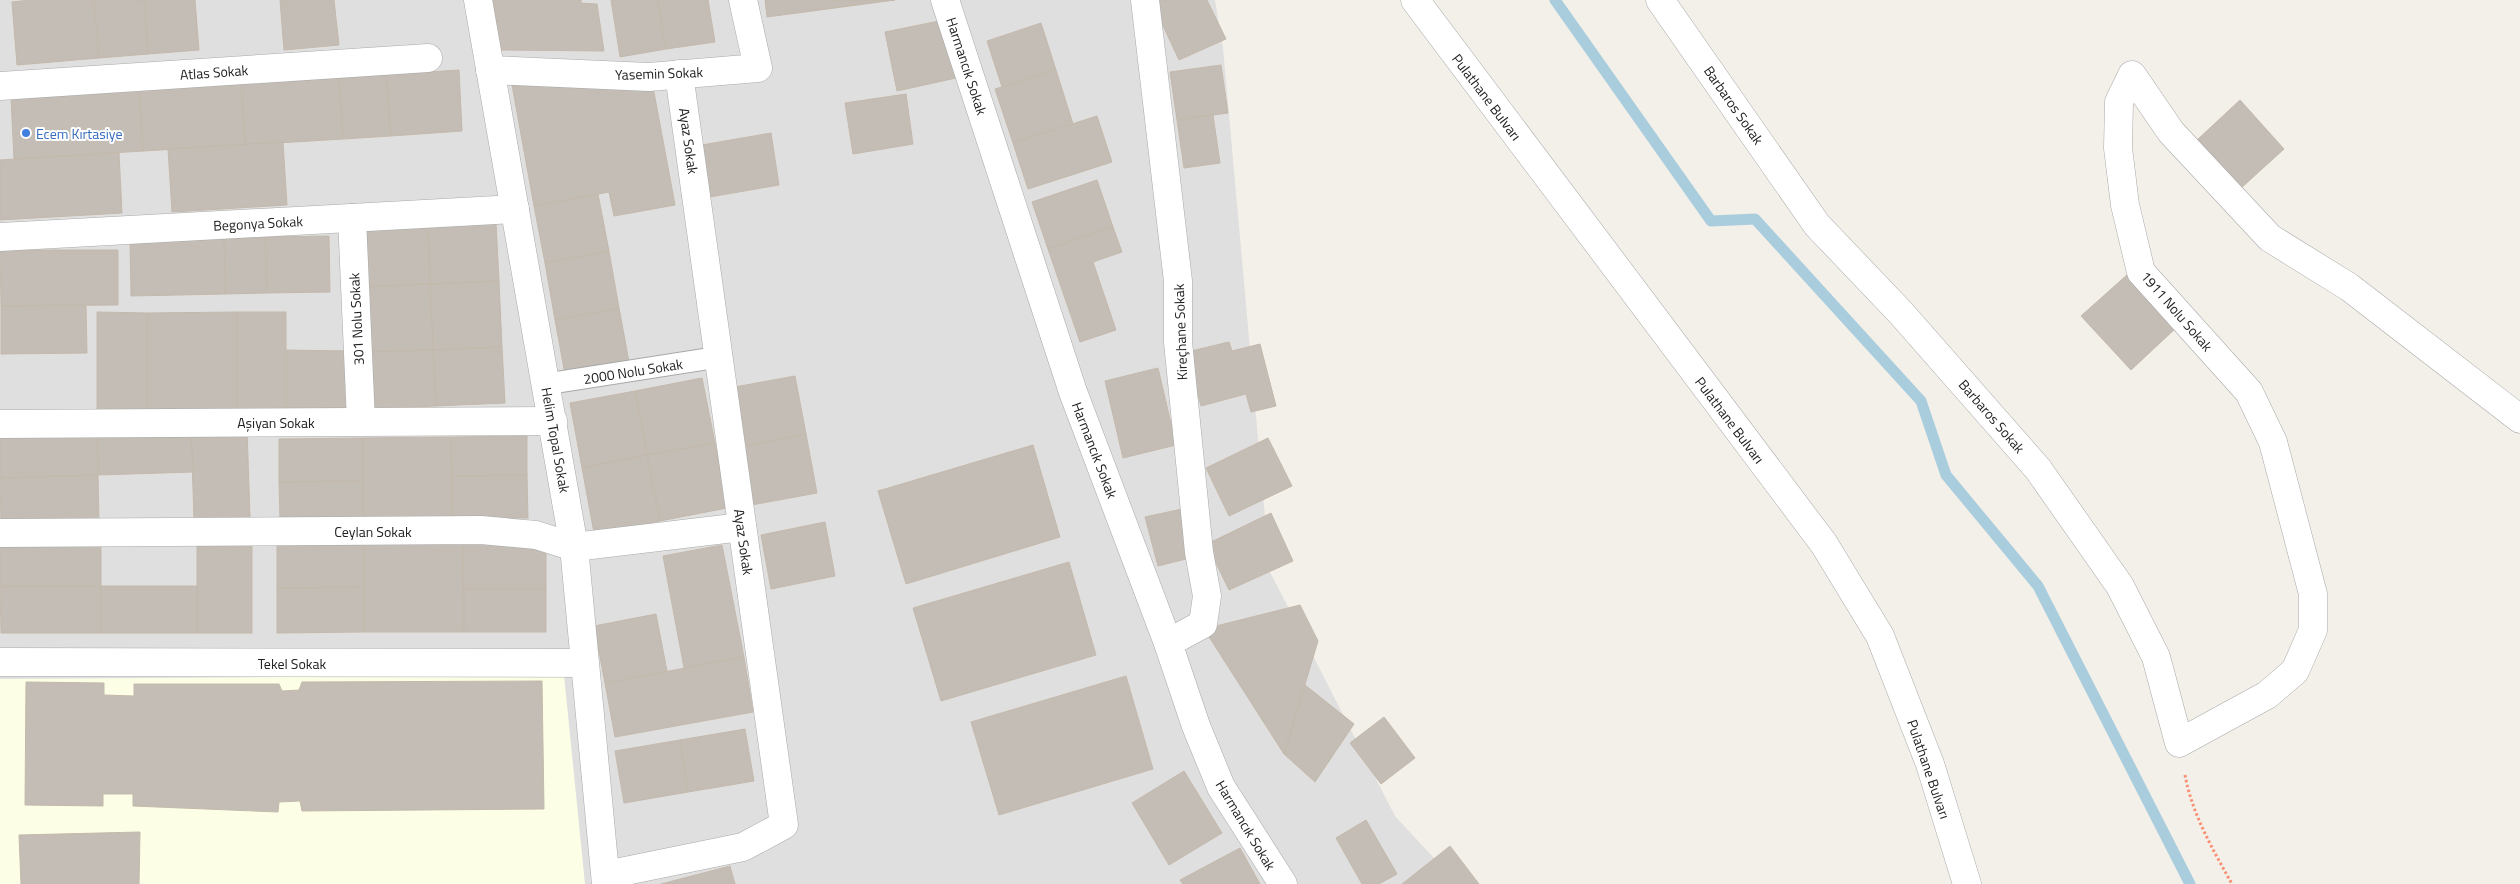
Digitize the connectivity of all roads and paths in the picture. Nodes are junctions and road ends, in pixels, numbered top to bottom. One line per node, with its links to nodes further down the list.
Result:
1 (478, 0): 8 (street, Helim Topal Sokak)
2 (743, 0): 9 (street, Yasemin Sokak)
3 (945, 0): 23 (street, Harmancık Sokak)
4 (1145, 0): 23 (street, Kireçhane Sokak)
5 (1414, 0): 29 (street, Pulathane Bulvarı)
6 (1660, 0): 26 (street, Barbaros Sokak)
7 (428, 58): 10 (street, Atlas Sokak)
8 (490, 70): 9 (street, Yasemin Sokak); 11 (street, Helim Topal Sokak)
9 (679, 74): 14 (street, Ayaz Sokak)
10 (0, 86)
11 (515, 209): 12 (street, Begonya Sokak); 15 (street, Helim Topal Sokak)
12 (352, 218): 13 (street, Begonya Sokak); 17 (street, 301 Nolu Sokak)
13 (0, 237)
14 (719, 357): 15 (lane, 2000 Nolu Sokak); 20 (street, Ayaz Sokak)
15 (546, 384): 18 (street, Helim Topal Sokak)
16 (2520, 419): 26 (street, 1911 Nolu Sokak)
17 (361, 421): 18 (street, Aşiyan Sokak); 19 (street, Aşiyan Sokak)
18 (553, 421): 22 (street, Helim Topal Sokak)
19 (0, 424)
20 (742, 527): 22 (street, Ceylan Sokak); 27 (street, Ayaz Sokak)
21 (0, 533): 22 (street, Ceylan Sokak)
22 (574, 547): 25 (street, Helim Topal Sokak)
23 (1168, 643): 28 (street, Harmancık Sokak)
24 (0, 662): 25 (street, Tekel Sokak)
25 (584, 663): 27 (street, Helim Topal Sokak)
26 (2179, 742): 30 (path)
27 (606, 879)
28 (1283, 884)
29 (1967, 884)
30 (2232, 884)

